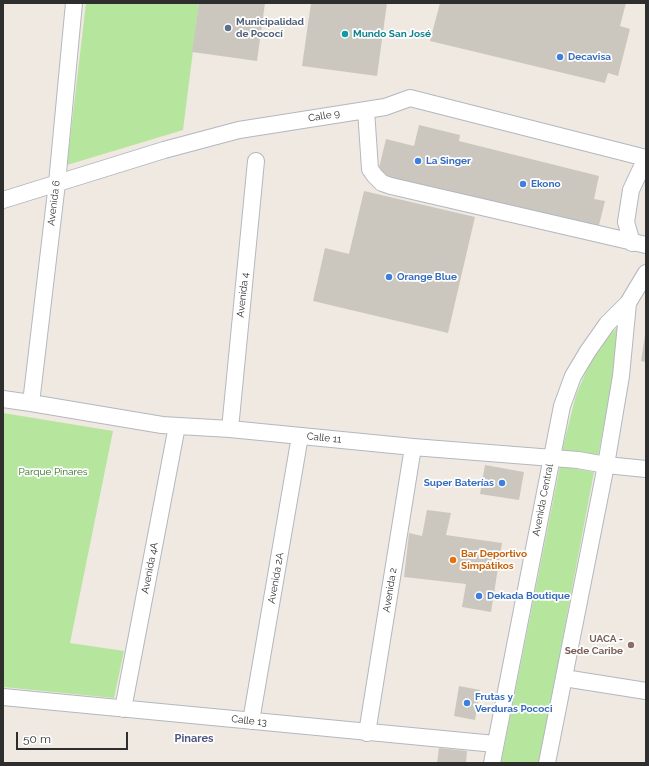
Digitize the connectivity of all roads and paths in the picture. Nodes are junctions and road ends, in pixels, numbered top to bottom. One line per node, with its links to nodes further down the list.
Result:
1 (74, 3): 5 (street, Avenida 6)
2 (366, 110): 3 (street, Calle 9); 5 (street, Calle 9); 7 (street)
3 (646, 158): 7 (street)
4 (256, 161): 13 (street, Avenida 4)
5 (57, 183): 6 (street, Calle 9); 11 (street, Avenida 6)
6 (3, 200)
7 (639, 244)
8 (646, 273): 9 (street, Avenida Central)
9 (628, 302): 16 (street, Avenida Central); 17 (street, Avenida Central)
10 (3, 399): 11 (street, Calle 11)
11 (31, 403): 12 (street, Calle 11)
12 (177, 426): 13 (street, Calle 11); 22 (street, Avenida 4A)
13 (230, 429): 14 (street, Calle 11)
14 (300, 436): 15 (street, Calle 11); 23 (street, Avenida 2A)
15 (413, 447): 16 (street, Calle 11); 24 (street, Avenida 2)
16 (551, 458): 17 (street, Calle 11); 25 (street, Avenida Central)
17 (606, 465): 18 (street, Calle 11); 19 (street, Avenida Central)
18 (646, 469)
19 (564, 678): 20 (street); 27 (street, Avenida Central)
20 (646, 691)
21 (3, 698): 22 (street, Calle 13)
22 (123, 709): 23 (street, Calle 13)
23 (251, 721): 24 (street, Calle 13)
24 (367, 732): 25 (street, Calle 13)
25 (496, 744): 26 (street, Avenida Central)
26 (492, 763)
27 (547, 763)

